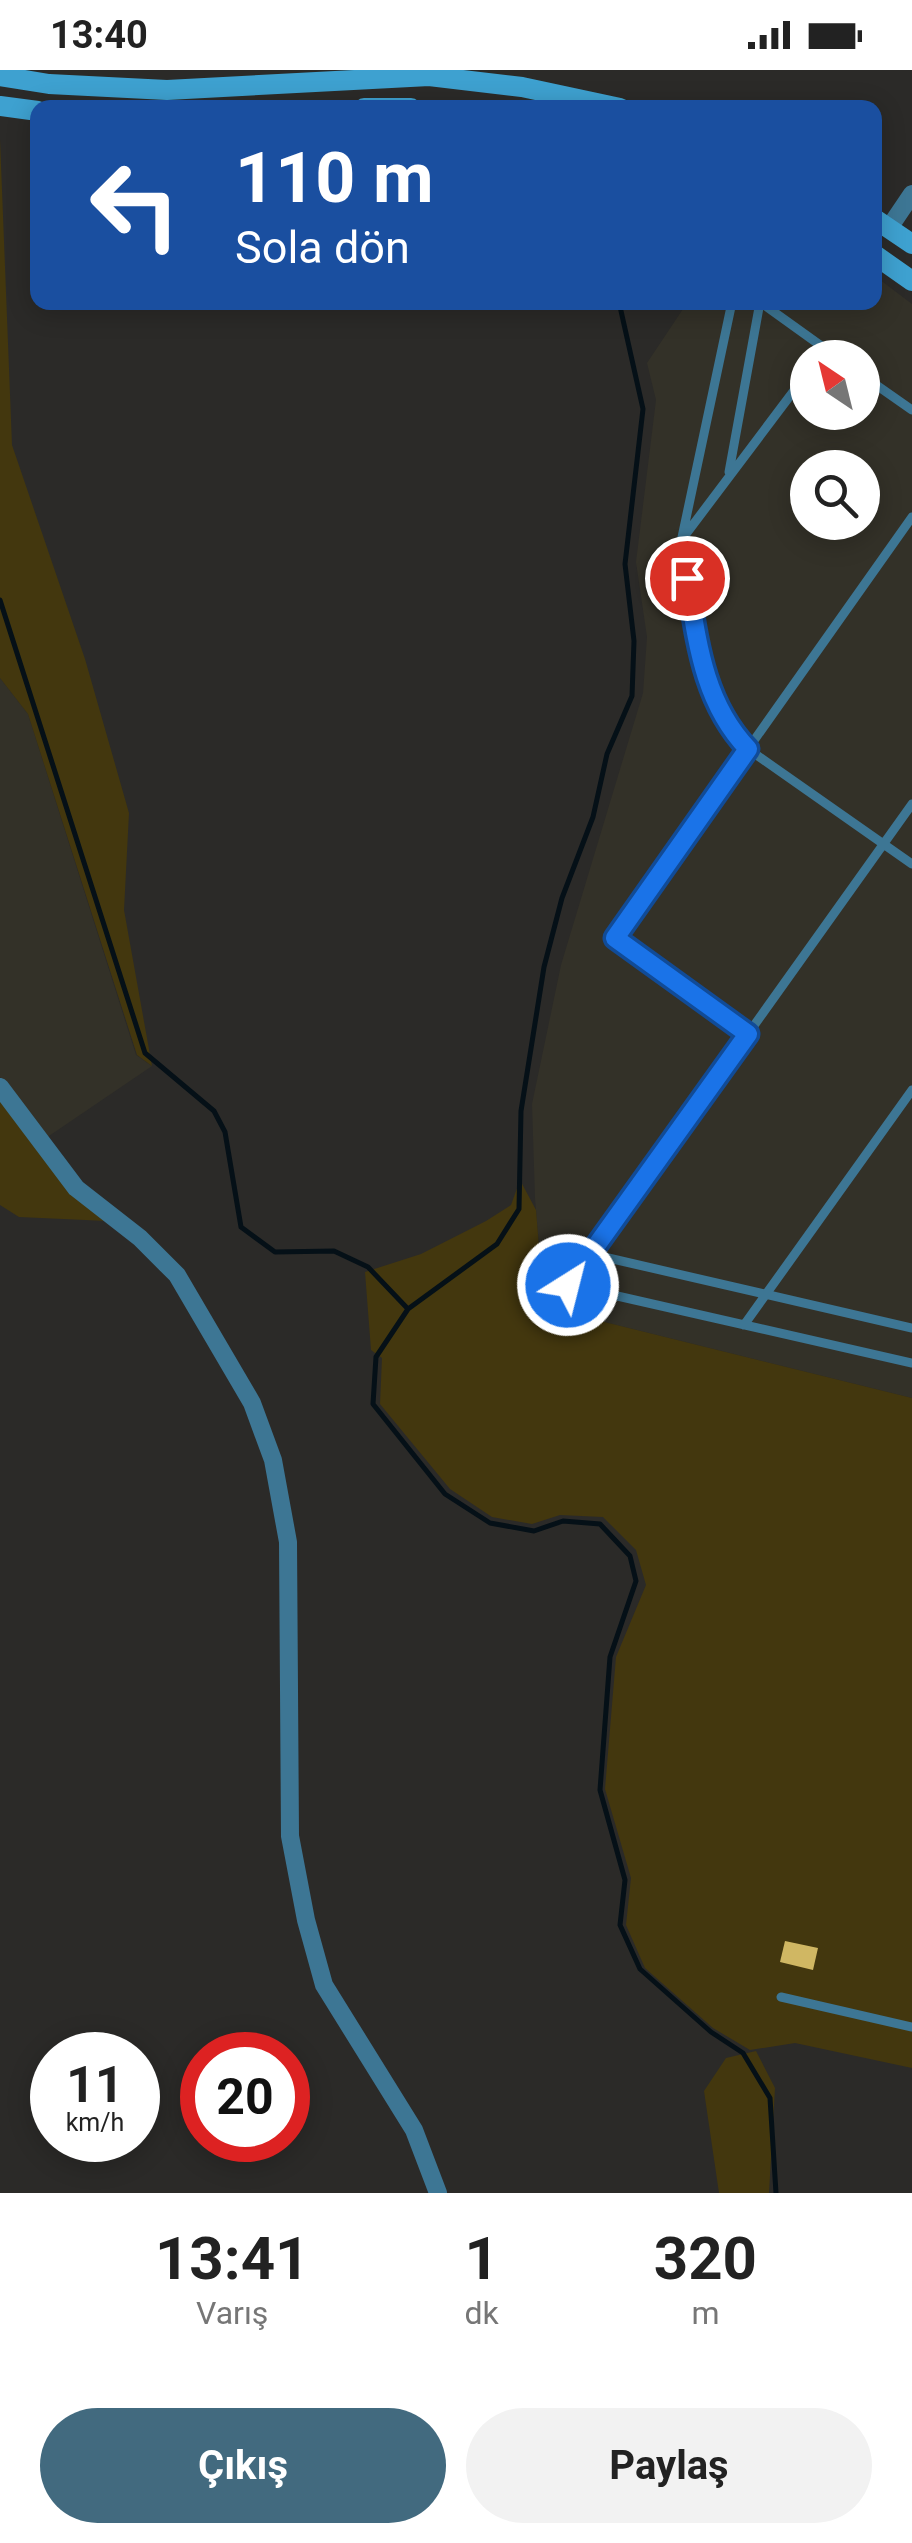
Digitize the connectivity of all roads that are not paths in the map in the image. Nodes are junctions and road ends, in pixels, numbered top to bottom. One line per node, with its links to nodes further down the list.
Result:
1 (428, 73): 2 (main road); 3 (main road)
2 (0, 76)
3 (584, 100)
4 (0, 106): 5 (main road)
5 (30, 110)
6 (912, 194): 7 (street)
7 (882, 223): 8 (main road)
8 (912, 244)
9 (882, 260): 10 (main road)
10 (912, 282)
11 (730, 310): 20 (lane)
12 (759, 310): 18 (lane)
13 (770, 310): 14 (lane)
14 (806, 340)
15 (880, 387): 17 (lane)
16 (790, 396): 18 (lane)
17 (912, 410)
18 (728, 478): 20 (lane)
19 (912, 517): 21 (lane)
20 (681, 542): 21 (lane)
21 (748, 749): 23 (lane); 25 (lane)
22 (912, 804): 23 (lane)
23 (884, 844): 24 (lane); 25 (lane)
24 (912, 864)
25 (748, 1034): 28 (lane)
26 (0, 1087): 35 (street)
27 (912, 1090): 29 (lane)
28 (591, 1254): 29 (lane); 30 (lane)
29 (766, 1294): 30 (lane); 31 (lane)
30 (744, 1325): 32 (lane)
31 (912, 1328)
32 (912, 1363)
33 (782, 1998): 34 (lane)
34 (912, 2027)
35 (438, 2193)

